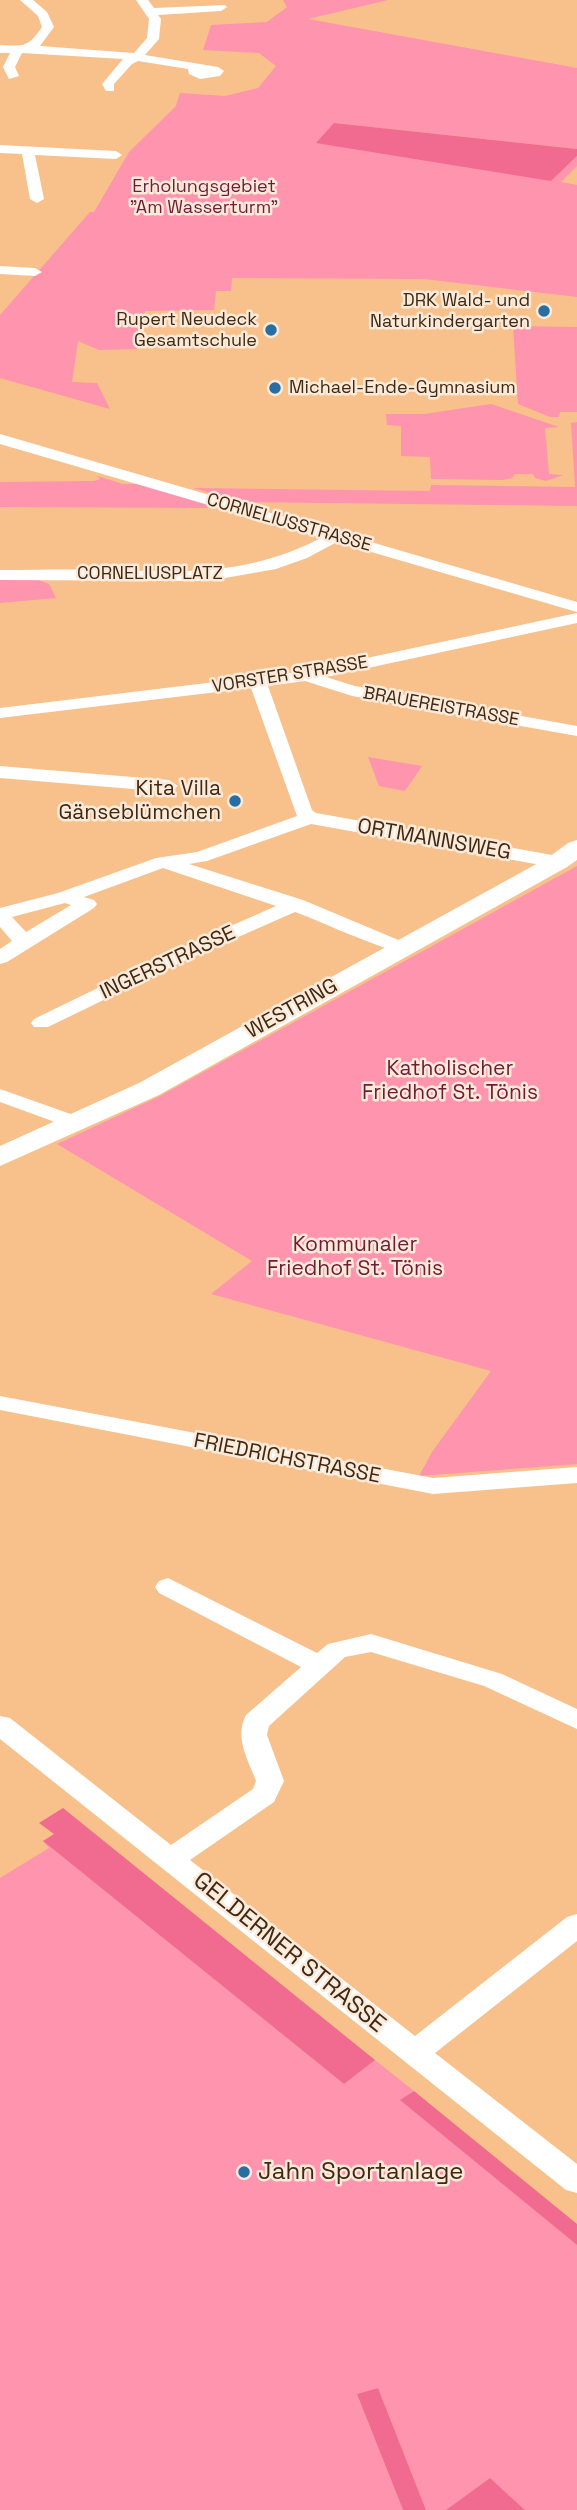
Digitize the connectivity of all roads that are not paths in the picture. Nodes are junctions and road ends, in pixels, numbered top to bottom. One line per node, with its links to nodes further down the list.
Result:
1 (26, 0): 6 (street)
2 (142, 0): 4 (street)
3 (221, 7): 4 (street)
4 (151, 12): 7 (street)
5 (0, 49): 6 (street)
6 (23, 49): 7 (street); 9 (street)
7 (137, 57): 8 (street); 10 (street)
8 (197, 69)
9 (13, 76)
10 (110, 88)
11 (0, 149): 12 (street)
12 (28, 150): 13 (street); 14 (street)
13 (116, 155)
14 (37, 199)
15 (0, 270): 16 (street)
16 (35, 272)
17 (0, 439): 18 (street, CORNELIUSSTRASSE)
18 (335, 537): 19 (street, CORNELIUSPLATZ); 20 (street, CORNELIUSSTRASSE)
19 (0, 575)
20 (577, 607)
21 (577, 618): 22 (street, VORSTER STRASSE)
22 (306, 676): 23 (street, VORSTER STRASSE); 25 (street, BRAUEREISTRASSE)
23 (258, 682): 24 (street, VORSTER STRASSE); 28 (street)
24 (0, 713)
25 (577, 731)
26 (0, 772): 27 (street)
27 (169, 786)
28 (310, 818): 29 (street, ORTMANNSWEG); 30 (street, ORTMANNSWEG)
29 (568, 855): 35 (street, WESTRING)
30 (163, 862): 31 (street); 32 (street)
31 (65, 897): 33 (street); 34 (street)
32 (296, 904): 35 (street); 37 (street, INGERSTRASSE)
33 (0, 915): 34 (street)
34 (24, 942): 36 (street)
35 (401, 948): 39 (street, WESTRING)
36 (0, 958)
37 (41, 1023)
38 (0, 1095): 39 (street)
39 (74, 1123): 40 (street, WESTRING)
40 (0, 1157)
41 (0, 1403): 42 (street, FRIEDRICHSTRASSE)
42 (577, 1475)
43 (168, 1587): 44 (street)
44 (319, 1665): 45 (street); 47 (street)
45 (577, 1720)
46 (0, 1725): 47 (street, GELDERNER STRASSE)
47 (172, 1859): 49 (street, GELDERNER STRASSE)
48 (577, 1925): 49 (street)
49 (414, 2053): 50 (street, GELDERNER STRASSE)
50 (577, 2181)

